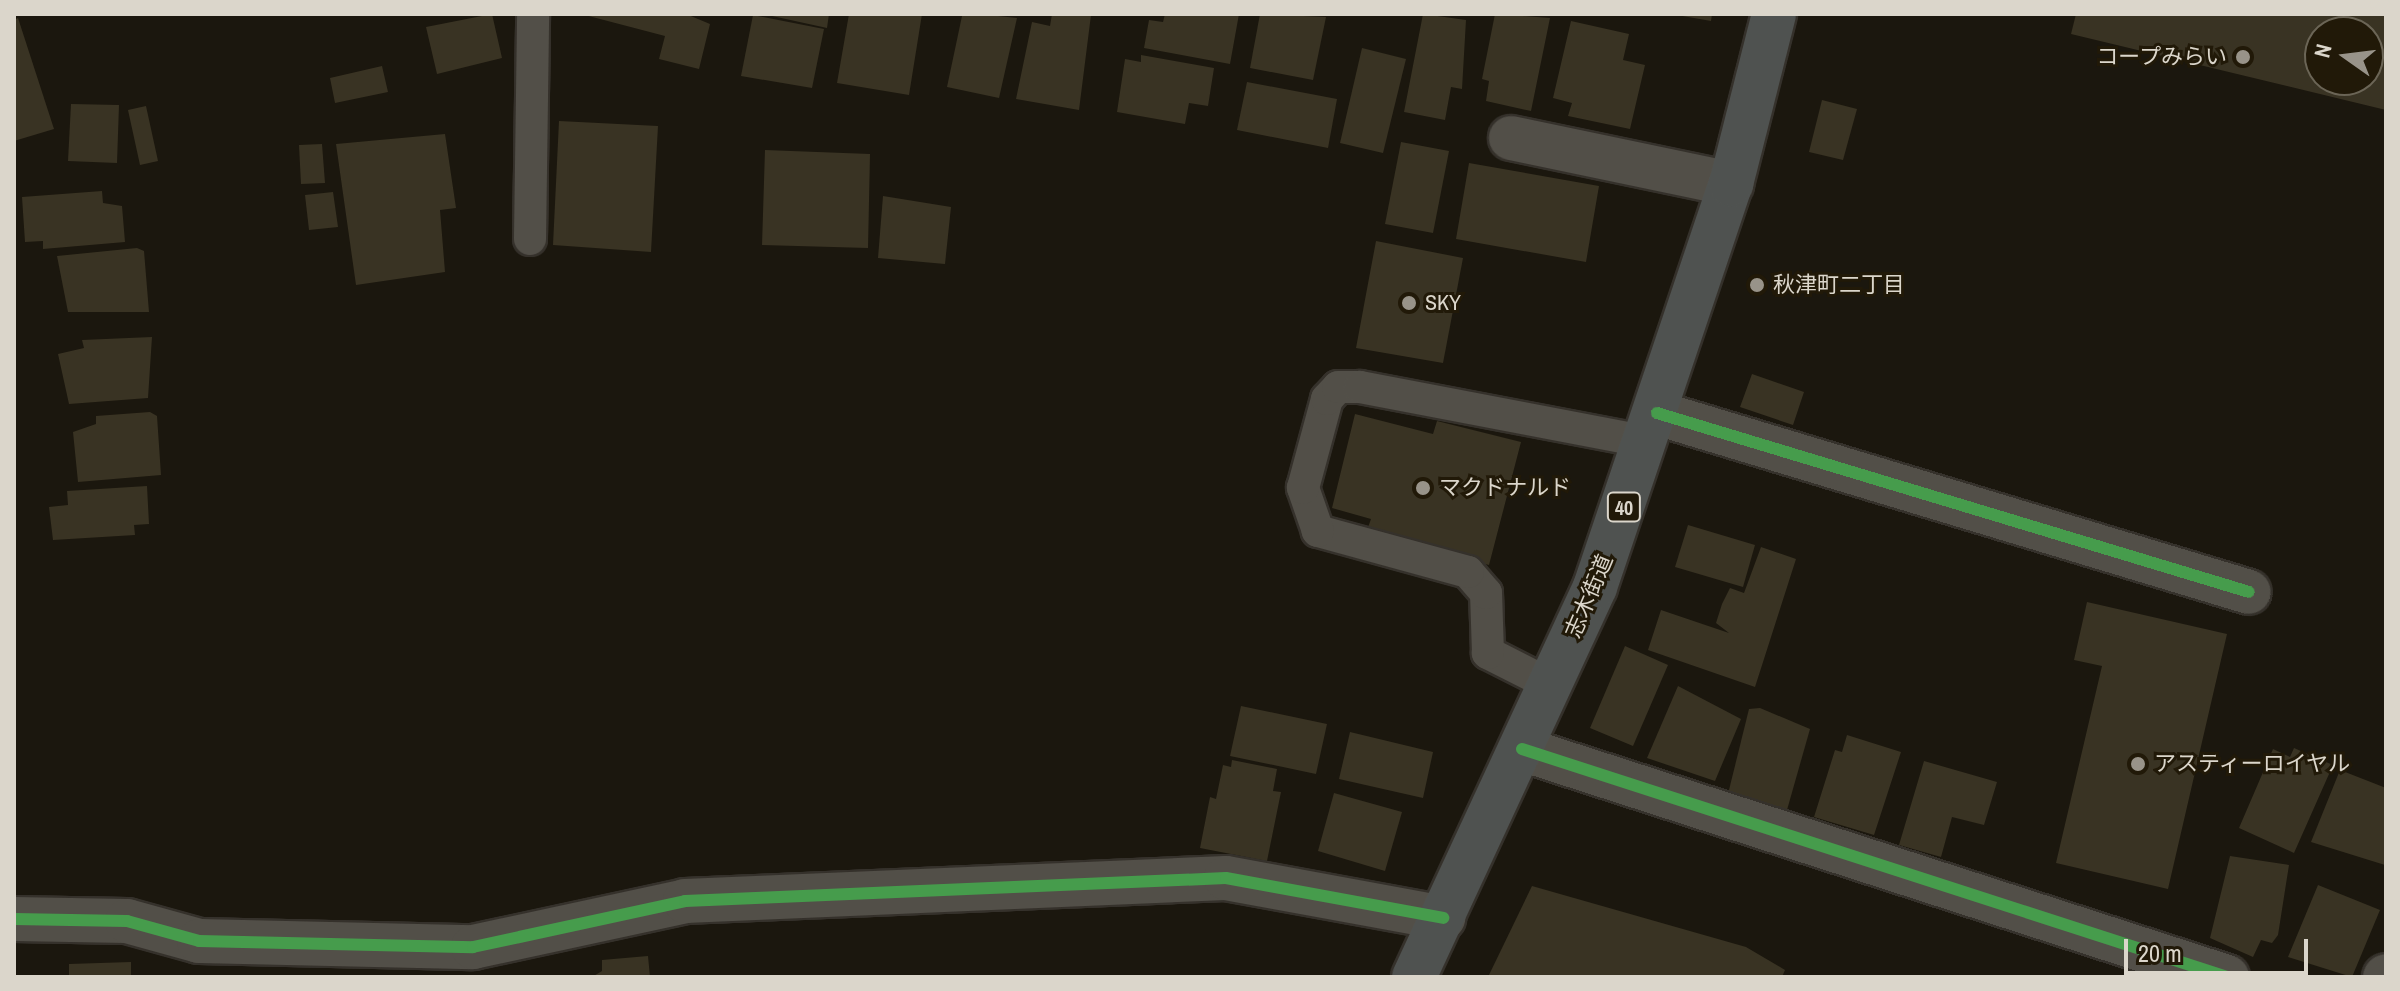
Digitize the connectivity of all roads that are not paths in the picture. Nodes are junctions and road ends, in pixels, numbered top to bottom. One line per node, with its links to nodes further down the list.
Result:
1 (533, 14): 5 (lane)
2 (1774, 14): 4 (main road, 志木街道 / 40)
3 (1511, 138): 4 (street)
4 (1731, 184): 6 (main road, 志木街道 / 40)
5 (530, 239)
6 (1652, 428): 7 (street); 8 (main road, 志木街道 / 40); 8 (lane)
7 (2249, 592)
8 (1551, 685): 9 (main road, 志木街道 / 40)
9 (1522, 749): 10 (main road, 志木街道 / 40); 14 (street)
10 (1443, 918): 12 (street); 13 (main road, 志木街道 / 40)
11 (14, 919): 12 (street)
12 (200, 959)
13 (1414, 977)
14 (2227, 977)

